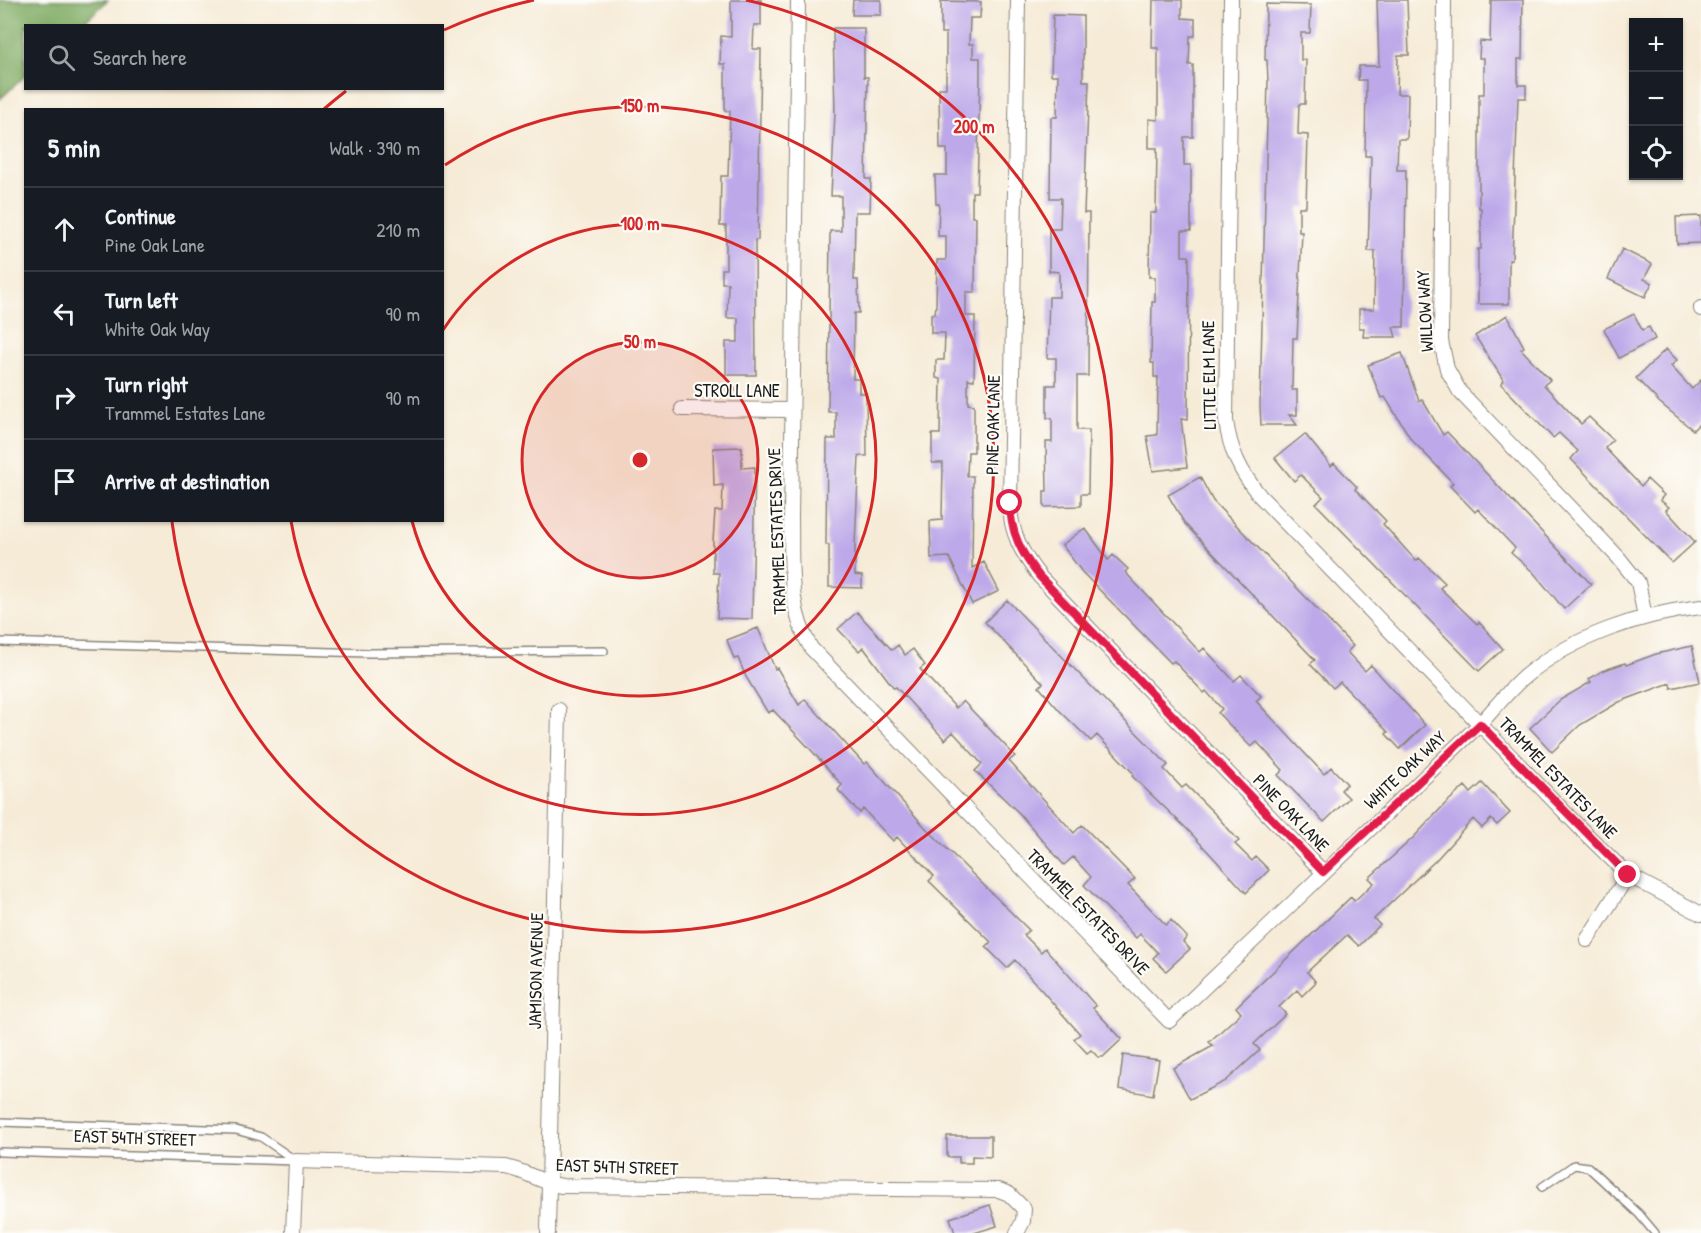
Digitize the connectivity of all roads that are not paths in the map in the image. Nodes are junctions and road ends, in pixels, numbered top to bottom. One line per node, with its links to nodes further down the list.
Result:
1 (798, 0): 6 (street, TRAMMEL ESTATES DRIVE)
2 (1018, 0): 13 (street, PINE OAK LANE)
3 (1231, 0): 12 (street, LITTLE ELM LANE)
4 (1444, 0): 8 (street, WILLOW WAY)
5 (682, 409): 6 (street, STROLL LANE)
6 (792, 410): 17 (street, TRAMMEL ESTATES DRIVE)
7 (1701, 607): 8 (street, WHITE OAK WAY)
8 (1645, 617): 12 (street, WHITE OAK WAY)
9 (0, 642): 10 (lane)
10 (604, 651)
11 (560, 710): 21 (street, JAMISON AVENUE)
12 (1480, 724): 13 (street, WHITE OAK WAY); 14 (street, TRAMMEL ESTATES LANE)
13 (1323, 872): 17 (street, WHITE OAK WAY)
14 (1628, 875): 15 (street, TRAMMEL ESTATES LANE); 16 (street)
15 (1701, 914)
16 (1587, 940)
17 (1169, 1021)
18 (0, 1122): 20 (lane)
19 (0, 1152): 20 (lane, EAST 54TH STREET)
20 (296, 1161): 21 (street, EAST 54TH STREET); 23 (street)
21 (549, 1184): 24 (street, JAMISON AVENUE); 25 (street, EAST 54TH STREET)
22 (1542, 1187): 26 (lane)
23 (293, 1233)
24 (548, 1233)
25 (1017, 1233)
26 (1654, 1233)

